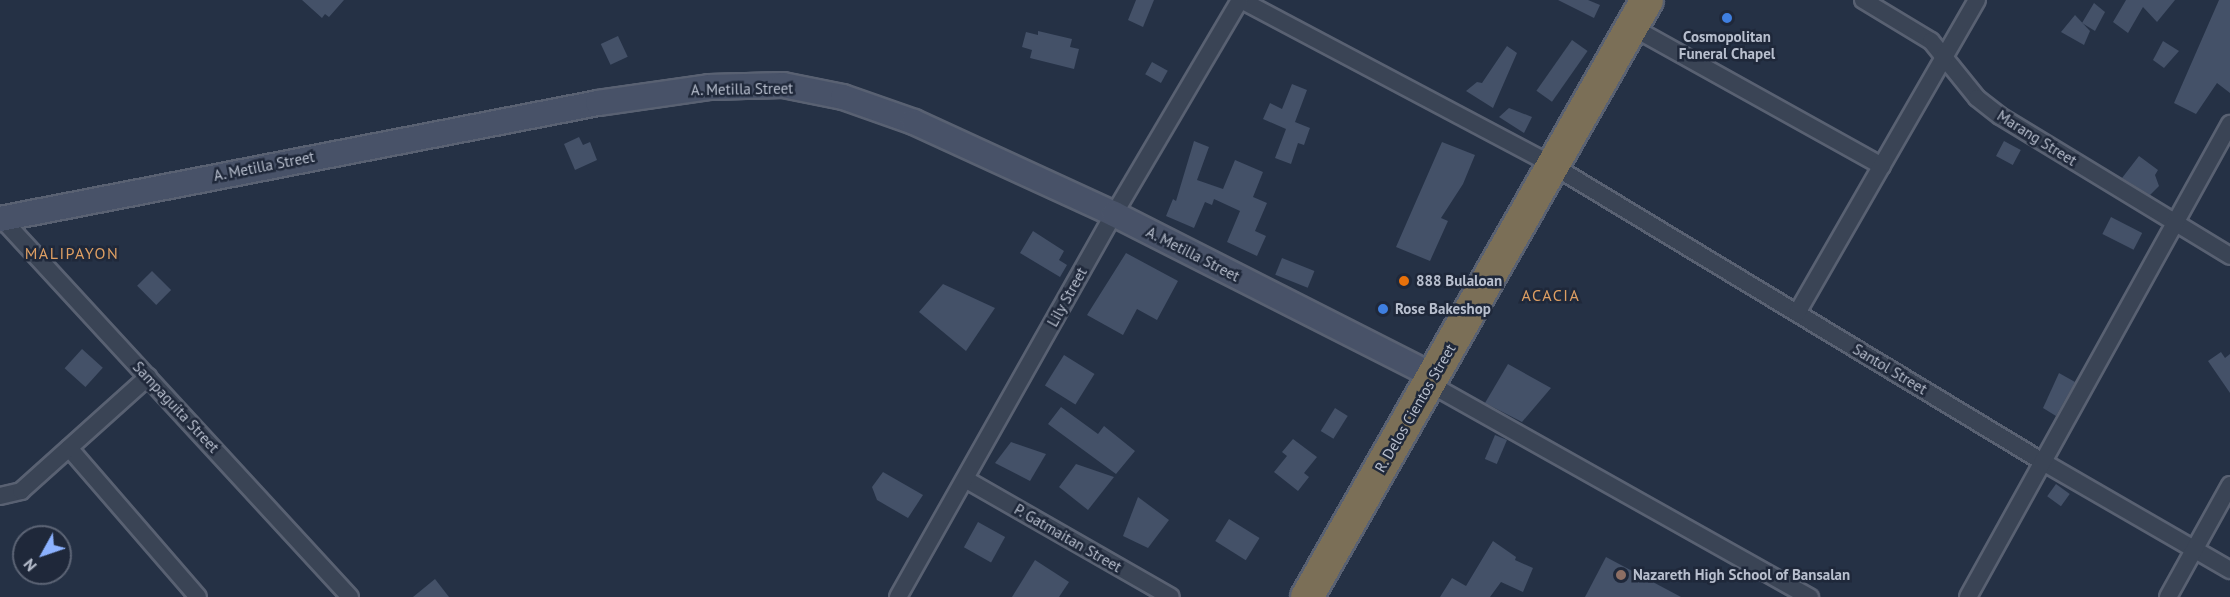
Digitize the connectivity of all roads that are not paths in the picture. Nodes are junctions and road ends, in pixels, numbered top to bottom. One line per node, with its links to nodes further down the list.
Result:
1 (1240, 0): 8 (street, Santol Street); 10 (street, Lily Street)
2 (1647, 0): 5 (highway, R. Delos Cientos Street)
3 (1863, 0): 6 (street, Marang Street)
4 (1977, 0): 6 (street)
5 (1632, 27): 8 (highway, R. Delos Cientos Street); 9 (street)
6 (1946, 55): 9 (street); 12 (street, Marang Street)
7 (2230, 124): 12 (street)
8 (1552, 165): 14 (street, Santol Street); 16 (highway, R. Delos Cientos Street)
9 (1882, 166): 14 (street)
10 (1114, 214): 11 (main road, A. Metilla Street); 16 (main road, A. Metilla Street); 19 (street, Lily Street)
11 (1, 218): 15 (street, Sampaguita Street)
12 (2174, 222): 13 (street, Marang Street); 18 (street)
13 (2230, 256)
14 (1797, 313): 18 (street, Santol Street)
15 (148, 377): 17 (street); 25 (street, Sampaguita Street)
16 (1430, 380): 28 (highway, R. Delos Cientos Street); 29 (street)
17 (69, 448): 21 (street); 24 (street)
18 (2043, 462): 22 (street, Santol Street); 30 (street)
19 (965, 479): 26 (street, Lily Street); 27 (street, P. Gatmaitan Street)
20 (2230, 485): 22 (street)
21 (0, 496)
22 (2195, 550): 23 (street, Santol Street); 31 (street)
23 (2230, 570)
24 (198, 597)
25 (350, 597)
26 (898, 597)
27 (1171, 597)
28 (1307, 597)
29 (1810, 597)
30 (1968, 597)
31 (2168, 597)

